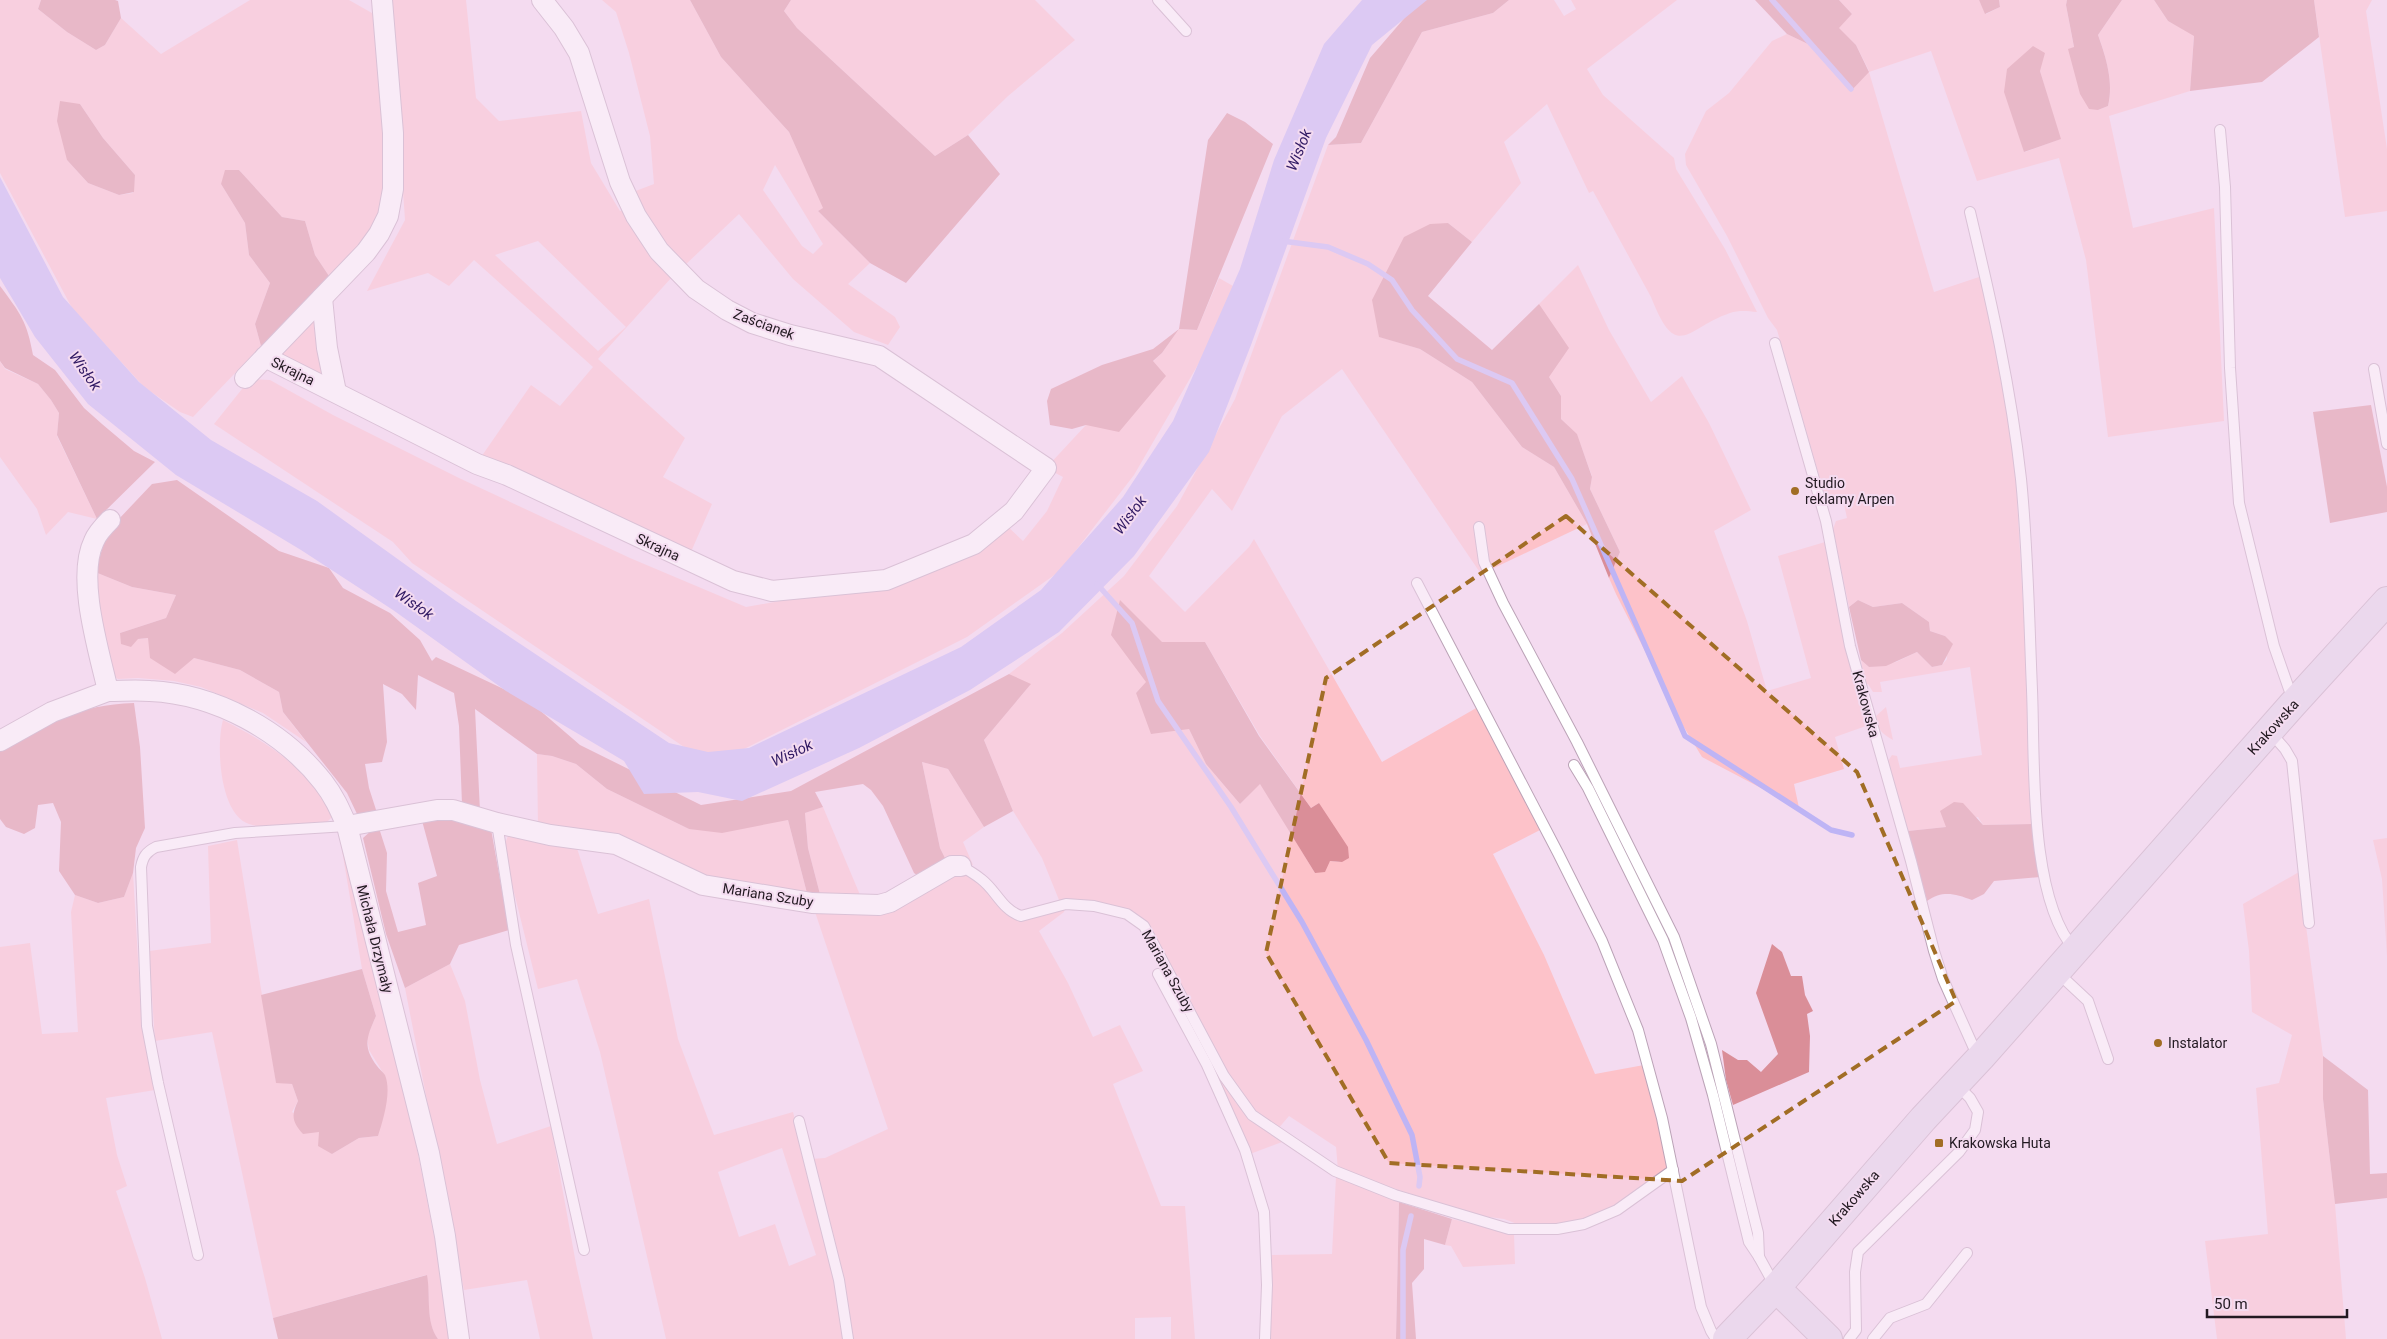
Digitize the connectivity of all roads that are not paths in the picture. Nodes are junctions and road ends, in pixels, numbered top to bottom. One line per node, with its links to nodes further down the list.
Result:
1 (382, 0): 7 (street)
2 (542, 0): 14 (street, Zaścianek)
3 (1158, 0): 4 (lane)
4 (1186, 31)
5 (2220, 130): 20 (lane)
6 (1970, 212): 28 (lane)
7 (322, 298): 9 (street); 12 (street)
8 (1775, 343): 31 (lane, Krakowska)
9 (265, 357): 11 (street); 12 (street, Skrajna)
10 (2374, 369): 13 (lane)
11 (245, 378)
12 (336, 392): 14 (street, Skrajna)
13 (2387, 444)
14 (1046, 468)
15 (110, 520): 19 (street)
16 (1479, 527): 39 (lane)
17 (1417, 583): 35 (lane)
18 (2387, 601): 20 (main road, Krakowska)
19 (108, 691): 22 (street, Michała Drzymały); 25 (street, Michała Drzymały)
20 (2298, 699): 21 (main road, Krakowska)
21 (2270, 731): 27 (lane); 28 (main road, Krakowska)
22 (0, 741)
23 (1574, 765): 39 (lane)
24 (497, 823): 25 (street, Mariana Szuby); 26 (street, Mariana Szuby); 36 (lane)
25 (347, 826): 38 (lane); 41 (street, Michała Drzymały)
26 (961, 866): 35 (lane, Mariana Szuby)
27 (2310, 923)
28 (2076, 950): 29 (main road, Krakowska)
29 (2057, 972): 31 (main road, Krakowska); 32 (lane)
30 (1158, 974): 43 (lane)
31 (1981, 1057): 33 (main road, Krakowska)
32 (2108, 1059)
33 (1956, 1084): 40 (main road, Krakowska); 47 (lane)
34 (799, 1121): 42 (lane)
35 (1673, 1170): 44 (lane)
36 (584, 1250)
37 (1967, 1253): 48 (lane)
38 (198, 1255)
39 (1760, 1257): 40 (lane)
40 (1776, 1288): 45 (main road, Krakowska); 46 (main road)
41 (459, 1339)
42 (848, 1339)
43 (1265, 1339)
44 (1716, 1339)
45 (1727, 1339)
46 (1828, 1339)
47 (1849, 1339)
48 (1872, 1339)

